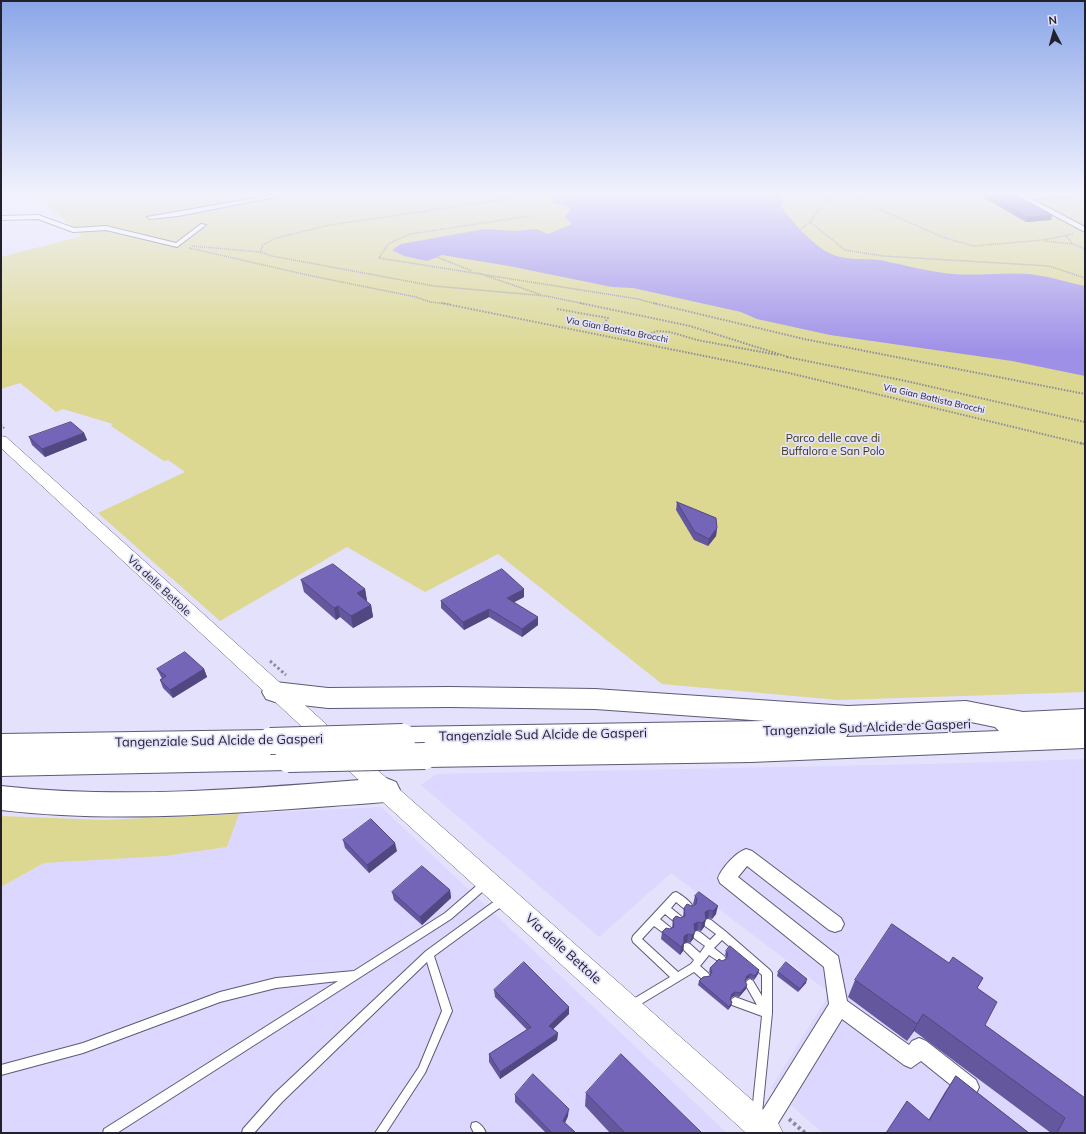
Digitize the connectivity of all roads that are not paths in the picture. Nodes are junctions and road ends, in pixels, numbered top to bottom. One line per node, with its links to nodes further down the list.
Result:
1 (1, 440): 2 (main road, Via delle Bettole)
2 (275, 692): 4 (highway); 5 (main road, Via delle Bettole)
3 (1085, 719): 4 (highway, Tangenziale Sud Alcide de Gasperi)
4 (1022, 722): 8 (highway, Tangenziale Sud Alcide de Gasperi, bridge)
5 (319, 730)
6 (1085, 738): 8 (highway, Tangenziale Sud Alcide de Gasperi, bridge)
7 (1, 745): 8 (highway, Tangenziale Sud Alcide de Gasperi)
8 (279, 750): 9 (highway, Tangenziale Sud Alcide de Gasperi)
9 (1, 765)
10 (358, 766): 11 (main road, Via delle Bettole)
11 (386, 790): 12 (highway); 13 (main road, Via delle Bettole)
12 (1, 798)
13 (488, 882): 14 (main road, Via delle Bettole); 30 (lane)
14 (508, 900): 26 (lane); 36 (main road, Via delle Bettole)
15 (665, 908): 16 (lane); 17 (lane); 18 (lane)
16 (690, 908)
17 (654, 920): 21 (lane); 32 (lane)
18 (679, 920)
19 (708, 922): 22 (lane)
20 (835, 924): 35 (street)
21 (668, 931)
22 (722, 934): 25 (lane); 37 (lane)
23 (697, 935): 25 (lane)
24 (687, 947): 27 (lane)
25 (710, 948): 27 (lane); 28 (lane)
26 (429, 954): 42 (lane); 43 (lane)
27 (700, 959): 29 (lane)
28 (721, 959)
29 (694, 967): 31 (lane); 32 (lane)
30 (356, 975): 38 (lane); 41 (lane)
31 (706, 976)
32 (677, 977): 36 (lane)
33 (750, 984): 37 (lane)
34 (735, 1002): 37 (lane)
35 (839, 1006): 39 (street); 40 (street)
36 (627, 1007): 40 (main road, Via delle Bettole)
37 (767, 1012): 40 (lane)
38 (1, 1070)
39 (980, 1096)
40 (762, 1128)
41 (108, 1133)
42 (247, 1133)
43 (380, 1133)

